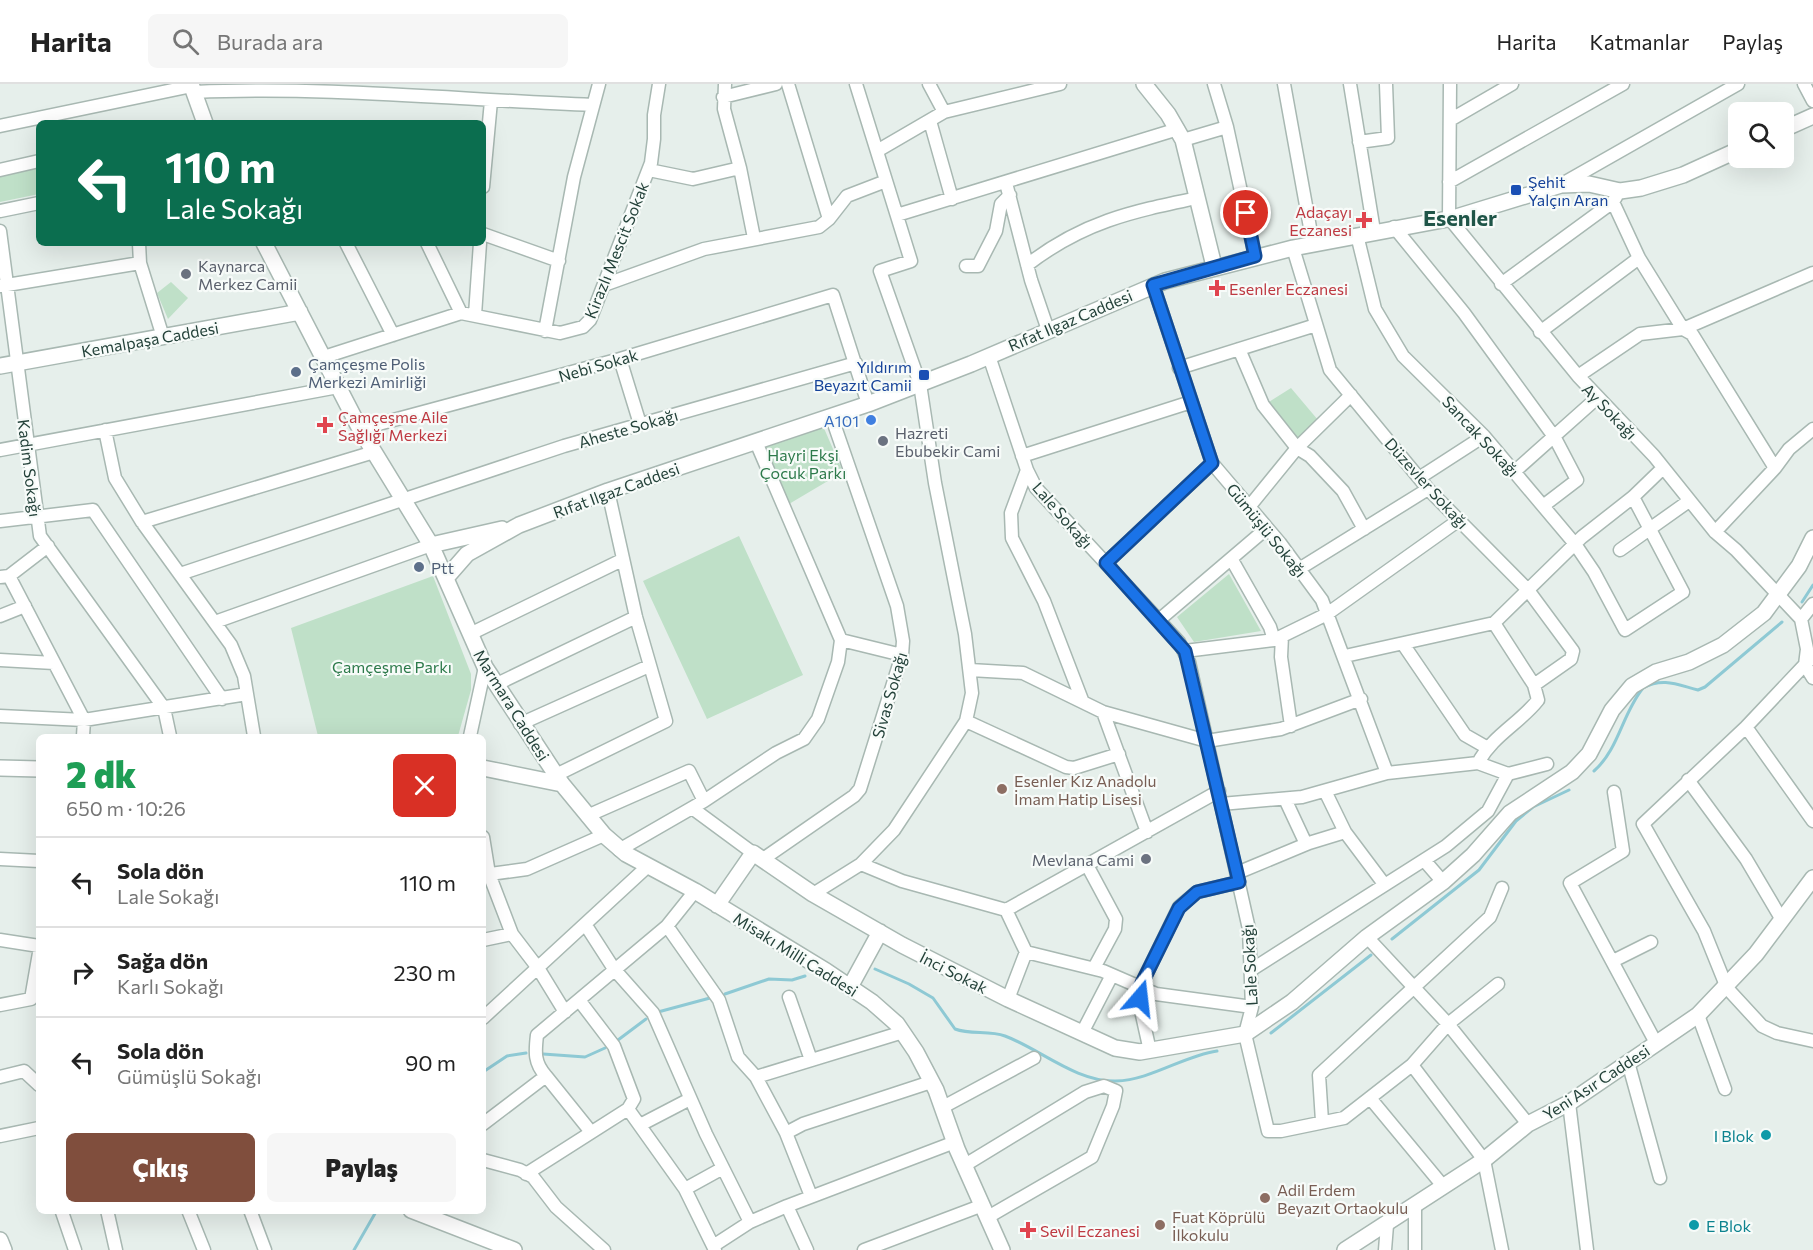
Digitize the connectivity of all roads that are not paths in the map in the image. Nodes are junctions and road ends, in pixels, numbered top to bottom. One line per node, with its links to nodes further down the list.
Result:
1 (600, 84): 25 (street)
2 (659, 84): 42 (street, Kirazlı Mescit Sokak)
3 (725, 84): 22 (street)
4 (776, 84): 22 (street)
5 (788, 84): 55 (street)
6 (856, 84): 37 (street)
7 (928, 84): 26 (street)
8 (1060, 84): 21 (street)
9 (1144, 84): 34 (street)
10 (1214, 84): 33 (street)
11 (1284, 84): 62 (street)
12 (1350, 84): 35 (street)
13 (1386, 84): 35 (street)
14 (1450, 84): 29 (street)
15 (1512, 84): 29 (street)
16 (1623, 84): 44 (street)
17 (1738, 84): 46 (street)
18 (1804, 84): 24 (street)
19 (193, 87): 20 (street); 28 (street); 32 (street)
20 (326, 88): 23 (street)
21 (1020, 88): 26 (street)
22 (723, 98): 40 (street)
23 (491, 101): 25 (street); 36 (street)
24 (1813, 101)
25 (592, 105): 71 (street)
26 (944, 112): 30 (street)
27 (1813, 116): 31 (street)
28 (201, 120)
29 (1450, 120): 44 (street)
30 (930, 121): 37 (street); 50 (street)
31 (1794, 125)
32 (0, 126)
33 (1227, 127): 34 (street); 69 (street)
34 (1180, 134): 45 (street); 49 (street)
35 (1359, 142): 58 (street)
36 (486, 146)
37 (877, 151): 43 (street)
38 (1728, 154): 48 (street, Rıfat Ilgaz Caddesi)
39 (36, 162): 41 (street)
40 (740, 168): 42 (street); 61 (street)
41 (0, 170)
42 (648, 170): 78 (street, Kirazlı Mescit Sokak)
43 (886, 181): 53 (street); 55 (street)
44 (1449, 182): 54 (street)
45 (1006, 183): 47 (street); 50 (street)
46 (1561, 185): 48 (street, Rıfat Ilgaz Caddesi); 54 (street, Rıfat Ilgaz Caddesi)
47 (1010, 195): 73 (street); 74 (street)
48 (1617, 197): 70 (street); 77 (street)
49 (1197, 198): 73 (street); 75 (street)
50 (952, 199): 53 (street)
51 (36, 204): 52 (street)
52 (0, 211)
53 (897, 215): 100 (street)
54 (1449, 218): 56 (street, Rıfat Ilgaz Caddesi); 77 (street, Ay Sokağı)
55 (829, 219): 61 (street)
56 (1394, 227): 58 (street, Rıfat Ilgaz Caddesi); 112 (street)
57 (0, 231): 80 (street, Kadim Sokağı)
58 (1374, 231): 60 (street, Rıfat Ilgaz Caddesi)
59 (486, 235): 71 (street)
60 (1358, 235): 62 (street, Rıfat Ilgaz Caddesi); 111 (street, Sancak Sokağı)
61 (754, 238): 78 (street)
62 (1313, 244): 68 (street, Rıfat Ilgaz Caddesi)
63 (139, 246): 72 (street)
64 (266, 246): 81 (street, Marmara Caddesi)
65 (348, 246): 89 (street)
66 (428, 246): 82 (street)
67 (480, 246): 83 (street)
68 (1293, 248): 69 (street, Rıfat Ilgaz Caddesi); 84 (street, Düzevler Sokağı)
69 (1255, 256): 75 (street, Rıfat Ilgaz Caddesi)
70 (1639, 258): 85 (street); 88 (street)
71 (559, 261): 87 (street)
72 (140, 263): 80 (street); 90 (street)
73 (1027, 265): 86 (street)
74 (966, 266)
75 (1214, 266): 79 (street, Rıfat Ilgaz Caddesi)
76 (1813, 273): 85 (street)
77 (1501, 284): 88 (street, Ay Sokağı)
78 (604, 285): 87 (street, Kirazlı Mescit Sokak)
79 (1153, 285): 86 (street, Rıfat Ilgaz Caddesi); 98 (street, Gümüşlü Sokağı)
80 (3, 286): 96 (street, Kadim Sokağı)
81 (300, 312): 90 (street, Kemalpaşa Caddesi); 93 (street, Marmara Caddesi)
82 (461, 313): 83 (street, Kirazlı Mescit Sokak); 89 (street, Kirazlı Mescit Sokak)
83 (475, 315): 87 (street, Kirazlı Mescit Sokak)
84 (1316, 325): 91 (street); 102 (street, Düzevler Sokağı)
85 (1683, 329): 99 (street); 121 (street)
86 (1048, 330): 92 (street, Rıfat Ilgaz Caddesi)
87 (545, 331)
88 (1540, 332): 99 (street, Ay Sokağı)
89 (393, 335): 93 (street, Kirazlı Mescit Sokak)
90 (163, 337): 96 (street, Kemalpaşa Caddesi)
91 (1239, 350): 98 (street); 115 (street)
92 (989, 356): 100 (street, Rıfat Ilgaz Caddesi); 118 (street, Lale Sokağı)
93 (324, 357): 101 (street, Marmara Caddesi)
94 (620, 359): 95 (street, Nebi Sokak); 107 (street); 108 (street, Nebi Sokak)
95 (856, 363): 105 (street); 107 (street, Aheste Sokağı)
96 (16, 364): 97 (street, Kemalpaşa Caddesi); 114 (street, Kadim Sokağı)
97 (0, 366)
98 (1179, 368): 104 (street, Gümüşlü Sokağı)
99 (1578, 376): 103 (street, Ay Sokağı)
100 (920, 384): 105 (street, Rıfat Ilgaz Caddesi); 176 (street)
101 (338, 387): 108 (street, Marmara Caddesi); 110 (street)
102 (1351, 395): 115 (street); 124 (street, Düzevler Sokağı)
103 (1597, 398): 112 (street); 120 (street, Ay Sokağı)
104 (1191, 402): 118 (street); 119 (street, Gümüşlü Sokağı)
105 (868, 404): 106 (street, Rıfat Ilgaz Caddesi)
106 (832, 418): 113 (street, Rıfat Ilgaz Caddesi); 169 (street, Sivas Sokağı)
107 (640, 424): 128 (street, Aheste Sokağı)
108 (360, 429): 117 (street, Marmara Caddesi)
109 (1813, 429): 121 (street)
110 (105, 430): 114 (street); 135 (street)
111 (1484, 436): 123 (street, Sancak Sokağı); 124 (street)
112 (1555, 438): 123 (street); 130 (street)
113 (756, 442): 126 (street, Rıfat Ilgaz Caddesi); 166 (street)
114 (27, 445): 116 (street); 132 (street, Kadim Sokağı)
115 (1297, 448): 131 (street); 138 (street)
116 (0, 450)
117 (374, 452): 128 (street, Marmara Caddesi); 135 (street)
118 (1022, 456): 122 (street, Lale Sokağı)
119 (1212, 463): 131 (street, Gümüşlü Sokağı); 148 (street)
120 (1663, 468): 127 (street); 129 (street, Ay Sokağı)
121 (1775, 468): 140 (street)
122 (1027, 470): 148 (street, Lale Sokağı); 183 (street)
123 (1514, 472): 130 (street, Sancak Sokağı)
124 (1419, 478): 125 (street, Düzevler Sokağı)
125 (1428, 489): 134 (street, Düzevler Sokağı); 138 (street)
126 (608, 491): 136 (street, Rıfat Ilgaz Caddesi); 146 (street)
127 (1633, 497): 139 (street); 142 (street)
128 (403, 499): 143 (street, Marmara Caddesi); 150 (street, Aheste Sokağı)
129 (1689, 501): 139 (street); 140 (street, Ay Sokağı)
130 (1543, 506): 142 (street, Sancak Sokağı)
131 (1249, 507): 137 (street, Gümüşlü Sokağı)
132 (36, 517): 133 (street); 144 (street, Kadim Sokağı); 181 (street)
133 (0, 520)
134 (1459, 520): 153 (street, Düzevler Sokağı); 157 (street)
135 (142, 522): 150 (street)
136 (519, 525): 143 (street, Rıfat Ilgaz Caddesi); 152 (street, Rıfat Ilgaz Caddesi)
137 (1267, 528): 147 (street); 149 (street, Gümüşlü Sokağı)
138 (1364, 529): 149 (street)
139 (1650, 529): 142 (street, Sancak Sokağı); 145 (street)
140 (1715, 532): 154 (street, Ay Sokağı)
141 (1813, 538): 154 (street)
142 (1575, 544): 153 (street)
143 (431, 545): 152 (street, Marmara Caddesi); 162 (street)
144 (48, 546): 151 (street); 184 (street, Kadim Sokağı)
145 (1620, 550)
146 (622, 560): 159 (street); 164 (street)
147 (1232, 560): 160 (street); 165 (street)
148 (1106, 563): 160 (street, Lale Sokağı)
149 (1299, 569): 157 (street, Gümüşlü Sokağı)
150 (180, 574): 162 (street)
151 (5, 577): 156 (street)
152 (446, 578): 164 (street, Marmara Caddesi)
153 (1528, 590): 163 (street); 179 (street, Düzevler Sokağı)
154 (1779, 596): 161 (street, Ay Sokağı); 231 (street)
155 (1813, 604): 161 (street)
156 (25, 606): 158 (street); 173 (street)
157 (1328, 614): 165 (street); 170 (street, Gümüşlü Sokağı)
158 (0, 616)
159 (636, 617): 174 (street); 178 (street)
160 (1159, 620): 168 (street, Lale Sokağı)
161 (1807, 621): 172 (street)
162 (215, 622): 180 (street)
163 (1494, 623): 167 (street); 179 (street)
164 (470, 634): 175 (street, Marmara Caddesi)
165 (1278, 638): 168 (street); 190 (street)
166 (841, 640): 169 (street); 212 (street)
167 (1403, 644): 170 (street); 197 (street)
168 (1185, 651): 196 (street, Lale Sokağı)
169 (902, 655): 221 (street, Sivas Sokağı)
170 (1345, 656): 182 (street, Gümüşlü Sokağı)
171 (0, 660): 173 (street)
172 (1809, 660): 177 (street); 191 (street)
173 (54, 663): 187 (street)
174 (649, 666): 189 (street); 206 (street)
175 (485, 667): 178 (street, Marmara Caddesi); 195 (street)
176 (970, 670): 183 (street); 188 (street)
177 (1813, 678)
178 (497, 684): 189 (street, Marmara Caddesi)
179 (1534, 685): 197 (street)
180 (247, 694): 181 (street); 194 (street)
181 (222, 699): 184 (street)
182 (1361, 699): 190 (street); 204 (street, Gümüşlü Sokağı)
183 (1082, 700): 185 (street)
184 (164, 708): 187 (street); 193 (street, Kadim Sokağı)
185 (1103, 712): 196 (street); 198 (street)
186 (0, 716): 187 (street)
187 (84, 720): 192 (street)
188 (966, 721): 198 (street); 225 (street)
189 (520, 724): 206 (street, Marmara Caddesi)
190 (1291, 726): 196 (street)
191 (1746, 727): 207 (street); 215 (street)
192 (83, 734)
193 (170, 734)
194 (254, 734)
195 (470, 734)
196 (1207, 741): 210 (street, Lale Sokağı)
197 (1486, 747): 199 (street)
198 (1119, 754): 216 (street)
199 (1478, 763): 204 (street); 205 (street)
200 (1547, 764): 205 (street)
201 (0, 768): 203 (street)
202 (486, 768): 206 (street)
203 (36, 770)
204 (1387, 772): 208 (street)
205 (1508, 774): 223 (street)
206 (559, 780): 214 (street, Misakı Milli Caddesi)
207 (1688, 780): 238 (street); 260 (street)
208 (1325, 790): 211 (street); 217 (street)
209 (1614, 792): 249 (street)
210 (1220, 798): 211 (street); 216 (street); 229 (street, Lale Sokağı)
211 (1285, 799): 219 (street)
212 (704, 801): 213 (street); 214 (street)
213 (692, 808): 220 (street); 221 (street, İnci Sokak)
214 (588, 816): 218 (street, Misakı Milli Caddesi)
215 (1813, 821)
216 (1147, 832): 226 (street)
217 (1346, 832): 219 (street); 232 (street)
218 (604, 835): 220 (street, Misakı Milli Caddesi); 228 (street)
219 (1306, 844): 229 (street)
220 (619, 850): 227 (street, Misakı Milli Caddesi)
221 (758, 856): 235 (street, İnci Sokak); 236 (street, Sivas Sokağı)
222 (0, 859): 224 (street)
223 (1424, 860): 231 (street); 232 (street)
224 (36, 861)
225 (861, 864): 235 (street); 237 (street)
226 (1087, 865): 237 (street); 251 (street)
227 (648, 866): 234 (street, Misakı Milli Caddesi); 239 (street)
228 (486, 874): 242 (street)
229 (1238, 878): 254 (street, Lale Sokağı); 258 (street)
230 (1813, 878): 238 (street, Yeni Asır Caddesi)
231 (1443, 882): 243 (street)
232 (1384, 884): 254 (street)
233 (1502, 888): 259 (street)
234 (695, 891): 236 (street, Misakı Milli Caddesi); 240 (street)
235 (813, 894): 241 (street, İnci Sokak)
236 (717, 904): 257 (street, Misakı Milli Caddesi)
237 (1006, 910): 248 (street)
238 (1782, 920): 260 (street, Yeni Asır Caddesi)
239 (585, 924): 250 (street); 252 (street)
240 (667, 927): 252 (street); 282 (street)
241 (879, 932): 257 (street); 262 (street, İnci Sokak)
242 (512, 934): 244 (street); 250 (street)
243 (1367, 937): 259 (street); 272 (street)
244 (486, 939)
245 (0, 940): 247 (street)
246 (1651, 942): 249 (street)
247 (36, 946)
248 (1026, 952): 251 (street); 262 (street)
249 (1613, 961): 274 (street)
250 (538, 968): 266 (street); 267 (street)
251 (1094, 968): 255 (street)
252 (614, 969): 263 (street); 287 (street)
253 (36, 970): 264 (street)
254 (1251, 970): 265 (street, Lale Sokağı)
255 (1112, 975): 258 (street); 271 (street)
256 (1498, 984): 269 (street)
257 (850, 987): 270 (street, Misakı Milli Caddesi)
258 (1140, 987): 265 (street); 275 (street)
259 (1414, 988): 269 (street); 291 (street)
260 (1727, 988): 268 (street, Yeni Asır Caddesi); 273 (street)
261 (789, 997): 277 (street)
262 (1008, 999): 271 (street, İnci Sokak)
263 (579, 1000): 266 (street); 290 (street)
264 (0, 1005)
265 (1252, 1007): 272 (street, Lale Sokağı)
266 (565, 1012): 280 (street)
267 (486, 1015)
268 (1698, 1015): 274 (street, Yeni Asır Caddesi); 285 (street)
269 (1448, 1024): 279 (street); 293 (street)
270 (903, 1032): 277 (street); 284 (street, Misakı Milli Caddesi)
271 (1082, 1034): 275 (street, İnci Sokak)
272 (1245, 1034): 275 (street, İnci Sokak); 291 (street)
273 (1813, 1041)
274 (1656, 1043): 278 (street, Yeni Asır Caddesi)
275 (1150, 1051)
276 (1034, 1058): 289 (street)
277 (811, 1060): 282 (street)
278 (1628, 1062): 288 (street, Yeni Asır Caddesi); 305 (street)
279 (1412, 1065): 286 (street); 300 (street)
280 (546, 1076): 292 (street); 296 (street)
281 (0, 1077): 283 (street)
282 (756, 1077): 297 (street)
283 (36, 1082)
284 (931, 1082): 289 (street, Misakı Milli Caddesi); 297 (street)
285 (1725, 1089)
286 (1370, 1098): 291 (street); 306 (street)
287 (690, 1099): 294 (street); 303 (street)
288 (1569, 1103): 293 (street, Yeni Asır Caddesi); 336 (street)
289 (943, 1107): 299 (street, Misakı Milli Caddesi)
290 (628, 1109): 294 (street); 296 (street)
291 (1322, 1120)
292 (486, 1122)
293 (1528, 1124): 300 (street, Yeni Asır Caddesi)
294 (640, 1125): 307 (street)
295 (36, 1129): 298 (street)
296 (591, 1132): 304 (street)
297 (786, 1133): 308 (street)
298 (0, 1136)
299 (955, 1142): 302 (street, Misakı Milli Caddesi); 308 (street)
300 (1484, 1160): 306 (street, Yeni Asır Caddesi); 335 (street)
301 (486, 1161): 304 (street)
302 (964, 1165): 311 (street, Misakı Milli Caddesi); 311 (street)
303 (723, 1168): 307 (street); 317 (street)
304 (526, 1173): 328 (street)
305 (1660, 1178)
306 (1443, 1186): 310 (street, Yeni Asır Caddesi)
307 (685, 1189): 321 (street)
308 (811, 1196): 309 (street)
309 (787, 1206): 317 (street); 329 (street)
310 (1415, 1207): 318 (street, Yeni Asır Caddesi); 334 (street)
311 (986, 1211): 320 (street); 331 (street, Misakı Milli Caddesi)
312 (63, 1214): 323 (street)
313 (107, 1214): 324 (street)
314 (190, 1214): 325 (street)
315 (252, 1214): 326 (street)
316 (421, 1214): 327 (street)
317 (750, 1222): 321 (street)
318 (1386, 1225): 332 (street, Yeni Asır Caddesi); 333 (street)
319 (0, 1240): 322 (street)
320 (894, 1245): 330 (street)
321 (714, 1248)
322 (4, 1250)
323 (75, 1250)
324 (116, 1250)
325 (204, 1250)
326 (265, 1250)
327 (514, 1250)
328 (604, 1250)
329 (807, 1250)
330 (864, 1250)
331 (1002, 1250)
332 (1345, 1250)
333 (1385, 1250)
334 (1415, 1250)
335 (1502, 1250)
336 (1587, 1250)

